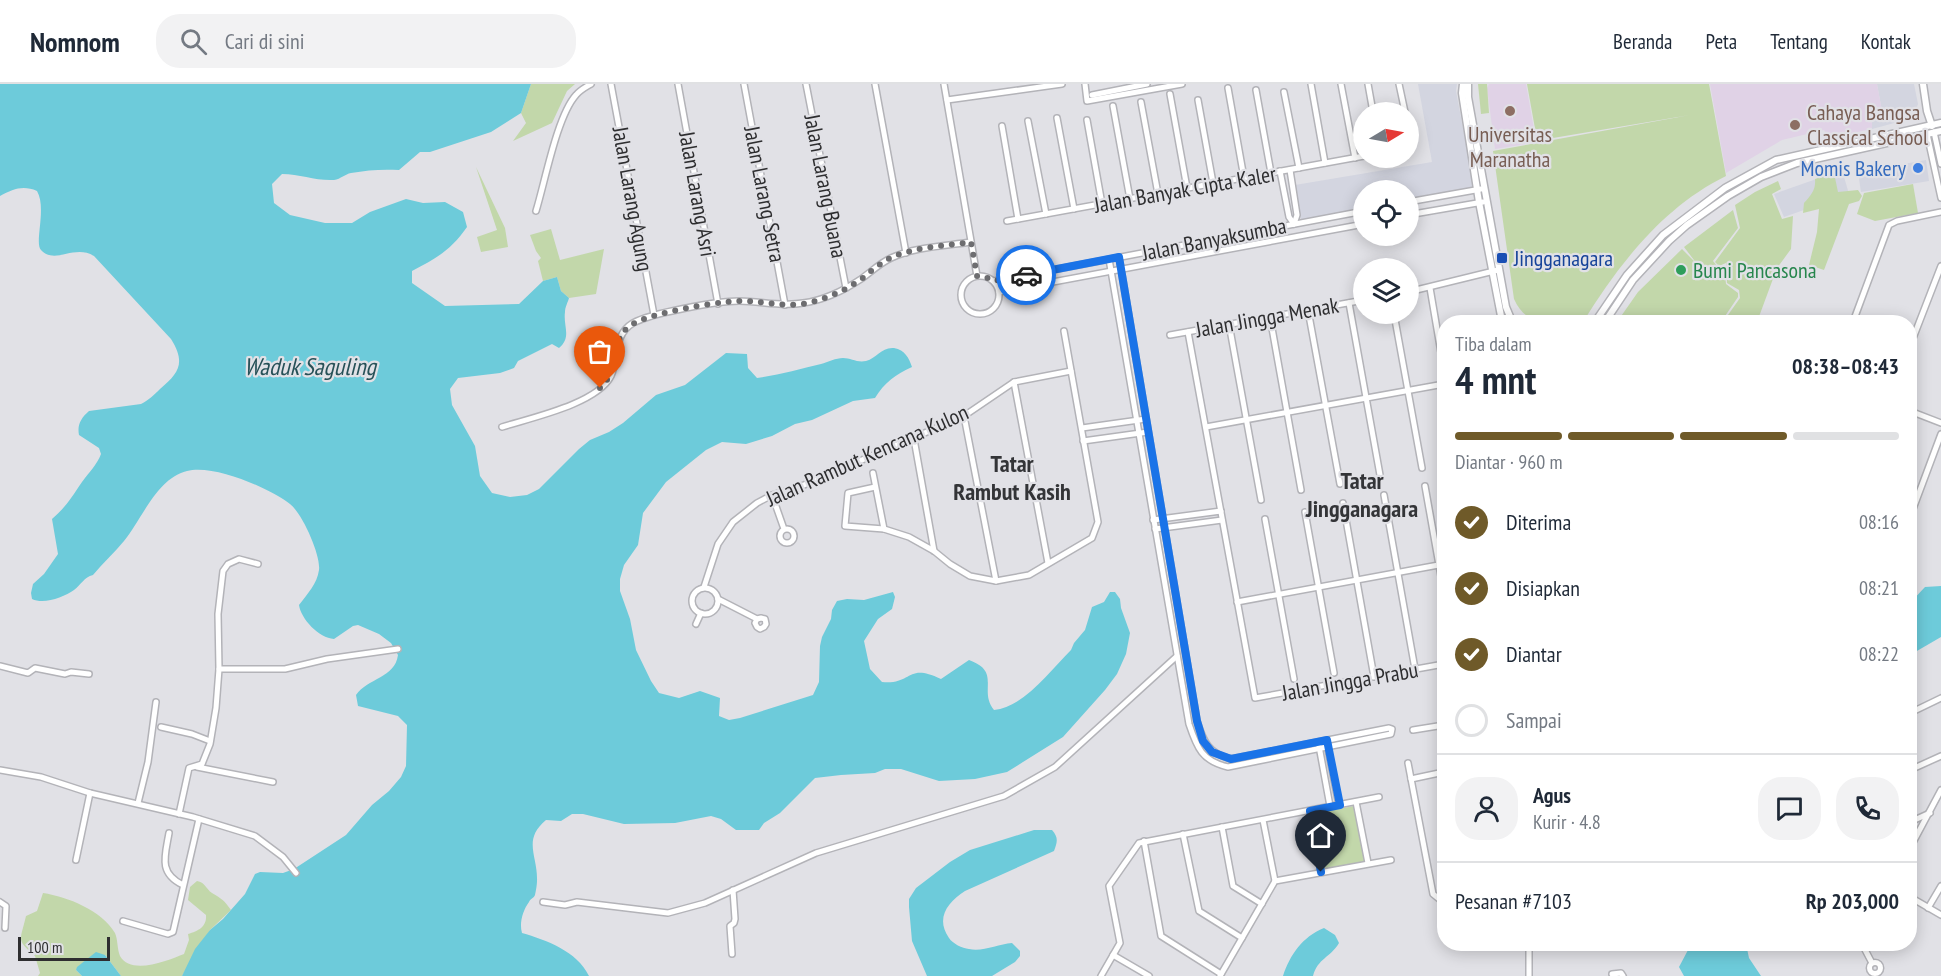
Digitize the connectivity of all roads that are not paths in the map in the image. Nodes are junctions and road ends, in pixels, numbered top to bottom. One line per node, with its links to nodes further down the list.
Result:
1 (591, 84): 60 (street)
2 (612, 84): 88 (street, Jalan Larang Agung)
3 (678, 84): 85 (street, Jalan Larang Asri)
4 (744, 84): 86 (street, Jalan Larang Setra)
5 (806, 84): 79 (street, Jalan Larang Buana)
6 (875, 84): 70 (street)
7 (944, 84): 25 (street)
8 (1062, 84): 25 (street)
9 (1085, 84): 11 (street)
10 (1147, 84): 19 (street)
11 (1182, 84)
12 (1311, 84): 41 (street)
13 (1341, 84): 38 (street)
14 (1368, 84): 28 (street)
15 (1399, 84): 29 (street)
16 (1463, 84): 51 (street)
17 (1468, 84): 50 (street)
18 (1923, 84): 35 (street)
19 (1113, 87): 24 (street)
20 (1228, 88): 47 (street)
21 (1256, 90): 46 (street)
22 (1284, 92): 43 (street)
23 (1170, 94): 49 (street)
24 (1092, 95)
25 (947, 100): 69 (street)
26 (1198, 100): 48 (street)
27 (1141, 102): 52 (street)
28 (1371, 102)
29 (1403, 102)
30 (1113, 106): 54 (street)
31 (1058, 118): 59 (street)
32 (1087, 120): 58 (street)
33 (1028, 121): 64 (street)
34 (1941, 123): 35 (street)
35 (1928, 125): 37 (street); 91 (street)
36 (1002, 126): 65 (street)
37 (1934, 132): 39 (street); 53 (street); 92 (street)
38 (1353, 147)
39 (1940, 149): 42 (street)
40 (1353, 158): 41 (street, Jalan Banyak Cipta Kaler)
41 (1325, 163): 43 (street, Jalan Banyak Cipta Kaler)
42 (1941, 164)
43 (1299, 168): 44 (street, Jalan Banyak Cipta Kaler)
44 (1290, 170): 45 (street, Jalan Banyak Cipta Kaler); 67 (street)
45 (1280, 171): 46 (street, Jalan Banyak Cipta Kaler); 67 (street)
46 (1271, 173): 47 (street, Jalan Banyak Cipta Kaler)
47 (1244, 178): 48 (street, Jalan Banyak Cipta Kaler)
48 (1213, 183): 49 (street, Jalan Banyak Cipta Kaler)
49 (1187, 188): 52 (street, Jalan Banyak Cipta Kaler)
50 (1485, 188): 51 (street); 56 (street)
51 (1477, 189): 55 (street); 57 (street)
52 (1158, 194): 54 (street, Jalan Banyak Cipta Kaler)
53 (1941, 198)
54 (1130, 199): 58 (street, Jalan Banyak Cipta Kaler)
55 (1419, 200)
56 (1487, 201): 57 (street); 75 (street)
57 (1479, 202): 63 (street); 75 (street)
58 (1102, 204): 59 (street, Jalan Banyak Cipta Kaler)
59 (1074, 209): 64 (street, Jalan Banyak Cipta Kaler)
60 (536, 211)
61 (1941, 212): 93 (street)
62 (1353, 213): 67 (street, Jalan Banyaksumba)
63 (1419, 213)
64 (1046, 214): 65 (street, Jalan Banyak Cipta Kaler)
65 (1018, 219): 66 (street, Jalan Banyak Cipta Kaler)
66 (1007, 221)
67 (1294, 224): 71 (street, Jalan Banyaksumba)
68 (1353, 226): 74 (street, Jalan Banyaksumba)
69 (971, 242): 70 (street); 77 (street)
70 (906, 253): 79 (street)
71 (1119, 257): 72 (street, Jalan Banyaksumba); 74 (street)
72 (1109, 259): 76 (street); 78 (street, Jalan Banyaksumba)
73 (1941, 266): 97 (street)
74 (1121, 269): 76 (street, Jalan Banyaksumba); 111 (street)
75 (1495, 270): 80 (street); 89 (street); 90 (street)
76 (1111, 271): 82 (street, Jalan Banyaksumba); 112 (street)
77 (977, 276): 78 (street); 82 (street)
78 (994, 281): 82 (street)
79 (846, 288): 86 (street)
80 (1430, 288): 81 (street); 98 (street)
81 (1419, 290)
82 (999, 292)
83 (1353, 302): 84 (street, Jalan Jingga Menak)
84 (1349, 303): 87 (street, Jalan Jingga Menak); 106 (street)
85 (718, 304): 86 (street); 88 (street)
86 (785, 304)
87 (1308, 310): 94 (street, Jalan Jingga Menak); 107 (street)
88 (654, 315): 115 (street)
89 (1501, 315)
90 (1509, 315)
91 (1601, 315)
92 (1610, 315)
93 (1855, 315)
94 (1270, 317): 95 (street, Jalan Jingga Menak); 108 (street)
95 (1229, 324): 100 (street, Jalan Jingga Menak); 113 (street)
96 (1396, 324): 105 (street)
97 (1917, 328)
98 (1437, 329)
99 (1064, 331): 102 (street)
100 (1188, 332): 101 (street, Jalan Jingga Menak); 116 (street)
101 (1170, 335)
102 (1071, 370): 103 (street, Jalan Rambut Kencana Kulon); 117 (street)
103 (1014, 382): 110 (street, Jalan Rambut Kencana Kulon); 146 (street)
104 (1437, 385): 105 (street)
105 (1408, 390): 106 (street); 123 (street)
106 (1366, 398): 107 (street); 125 (street)
107 (1325, 406): 108 (street); 126 (street)
108 (1287, 412): 113 (street); 129 (street)
109 (1917, 414): 114 (street)
110 (964, 416): 121 (street, Jalan Rambut Kencana Kulon); 151 (street)
111 (1146, 419): 112 (street); 118 (street)
112 (1137, 420): 117 (street); 119 (street)
113 (1246, 420): 116 (street); 133 (street)
114 (1941, 423)
115 (501, 427)
116 (1206, 427): 136 (street)
117 (1082, 428): 122 (street)
118 (1148, 432): 119 (street); 137 (street)
119 (1139, 434): 122 (street); 139 (street)
120 (1941, 434): 132 (street)
121 (914, 439): 130 (street, Jalan Rambut Kencana Kulon); 145 (street)
122 (1083, 441): 146 (street)
123 (1422, 468)
124 (873, 473): 128 (street)
125 (1380, 475)
126 (1340, 484)
127 (1425, 486): 144 (street)
128 (875, 487): 143 (street); 143 (street)
129 (1301, 490)
130 (772, 495): 142 (street); 152 (street, Jalan Rambut Kencana Kulon)
131 (1384, 495): 149 (street)
132 (1917, 498)
133 (1261, 500)
134 (1343, 503): 150 (street)
135 (1305, 512): 153 (street)
136 (1222, 515): 137 (street); 140 (street); 156 (street)
137 (1162, 519): 139 (street); 140 (street)
138 (1265, 519): 154 (street)
139 (1154, 520): 141 (street)
140 (1164, 527): 141 (street); 173 (street)
141 (1155, 528): 161 (street)
142 (784, 529)
143 (884, 529): 145 (street)
144 (1437, 542)
145 (934, 551): 151 (street)
146 (1048, 563): 151 (street)
147 (258, 564): 164 (street)
148 (1437, 566): 149 (street)
149 (1398, 573): 150 (street); 165 (street)
150 (1357, 580): 153 (street); 168 (street)
151 (996, 581)
152 (704, 587): 155 (street); 157 (street)
153 (1319, 587): 154 (street); 166 (street)
154 (1279, 594): 156 (street); 169 (street)
155 (718, 599): 157 (street); 158 (street)
156 (1237, 602): 168 (street, Jalan Jingga Prabu)
157 (701, 613): 159 (street)
158 (757, 619)
159 (696, 624)
160 (398, 649): 164 (street)
161 (1177, 656): 174 (street); 217 (street)
162 (1437, 665): 165 (street, Jalan Jingga Prabu)
163 (0, 666): 167 (street)
164 (219, 669): 179 (street)
165 (1415, 669): 168 (street, Jalan Jingga Prabu)
166 (1334, 673)
167 (89, 674)
168 (1374, 677)
169 (1294, 679)
170 (1941, 698): 172 (street)
171 (156, 702): 195 (street)
172 (1917, 710)
173 (1196, 713): 174 (street); 180 (street)
174 (1187, 715): 182 (street)
175 (1437, 726): 177 (street)
176 (161, 727): 179 (street)
177 (1413, 730)
178 (1327, 740): 180 (street); 181 (street); 181 (street)
179 (210, 741): 185 (street)
180 (1318, 742): 182 (street)
181 (1328, 747): 182 (street); 196 (street)
182 (1320, 749): 197 (street)
183 (1941, 757): 186 (street)
184 (1408, 763): 189 (street)
185 (192, 766): 190 (street); 200 (street)
186 (1917, 767)
187 (0, 770): 192 (street)
188 (1437, 773): 189 (street)
189 (1411, 779): 218 (street)
190 (273, 782)
191 (1941, 790): 199 (street)
192 (90, 793): 195 (street); 209 (street)
193 (1379, 798): 194 (street)
194 (1356, 802): 196 (street); 211 (street)
195 (138, 803): 200 (street)
196 (1340, 805): 197 (street)
197 (1330, 806): 198 (street)
198 (1310, 811): 203 (street); 212 (street)
199 (1930, 813): 202 (street); 207 (street)
200 (179, 814): 201 (street)
201 (199, 819): 213 (street); 215 (street)
202 (1917, 819)
203 (1263, 820): 204 (street); 214 (street)
204 (1222, 827): 206 (street); 222 (street)
205 (169, 833): 215 (street)
206 (1183, 834): 208 (street); 227 (street)
207 (1917, 836)
208 (1144, 841): 231 (street); 234 (street)
209 (76, 860)
210 (1391, 860): 211 (street)
211 (1368, 863): 212 (street)
212 (1321, 872): 214 (street)
213 (296, 873)
214 (1275, 881): 222 (street)
215 (183, 885): 225 (street)
216 (1941, 886): 223 (street)
217 (733, 890): 221 (street); 230 (street)
218 (1437, 897)
219 (1917, 901): 223 (street)
220 (0, 902): 226 (street)
221 (543, 902)
222 (1262, 904): 227 (street)
223 (1928, 908): 224 (street)
224 (1941, 915)
225 (123, 921)
226 (5, 928)
227 (1242, 938): 234 (street)
228 (1529, 951): 237 (street)
229 (1866, 951): 232 (street)
230 (732, 954)
231 (1113, 955): 235 (street); 236 (street)
232 (1872, 963)
233 (1612, 974): 238 (street)
234 (1220, 975)
235 (1101, 976)
236 (1149, 976)
237 (1528, 976)
238 (1623, 976)

